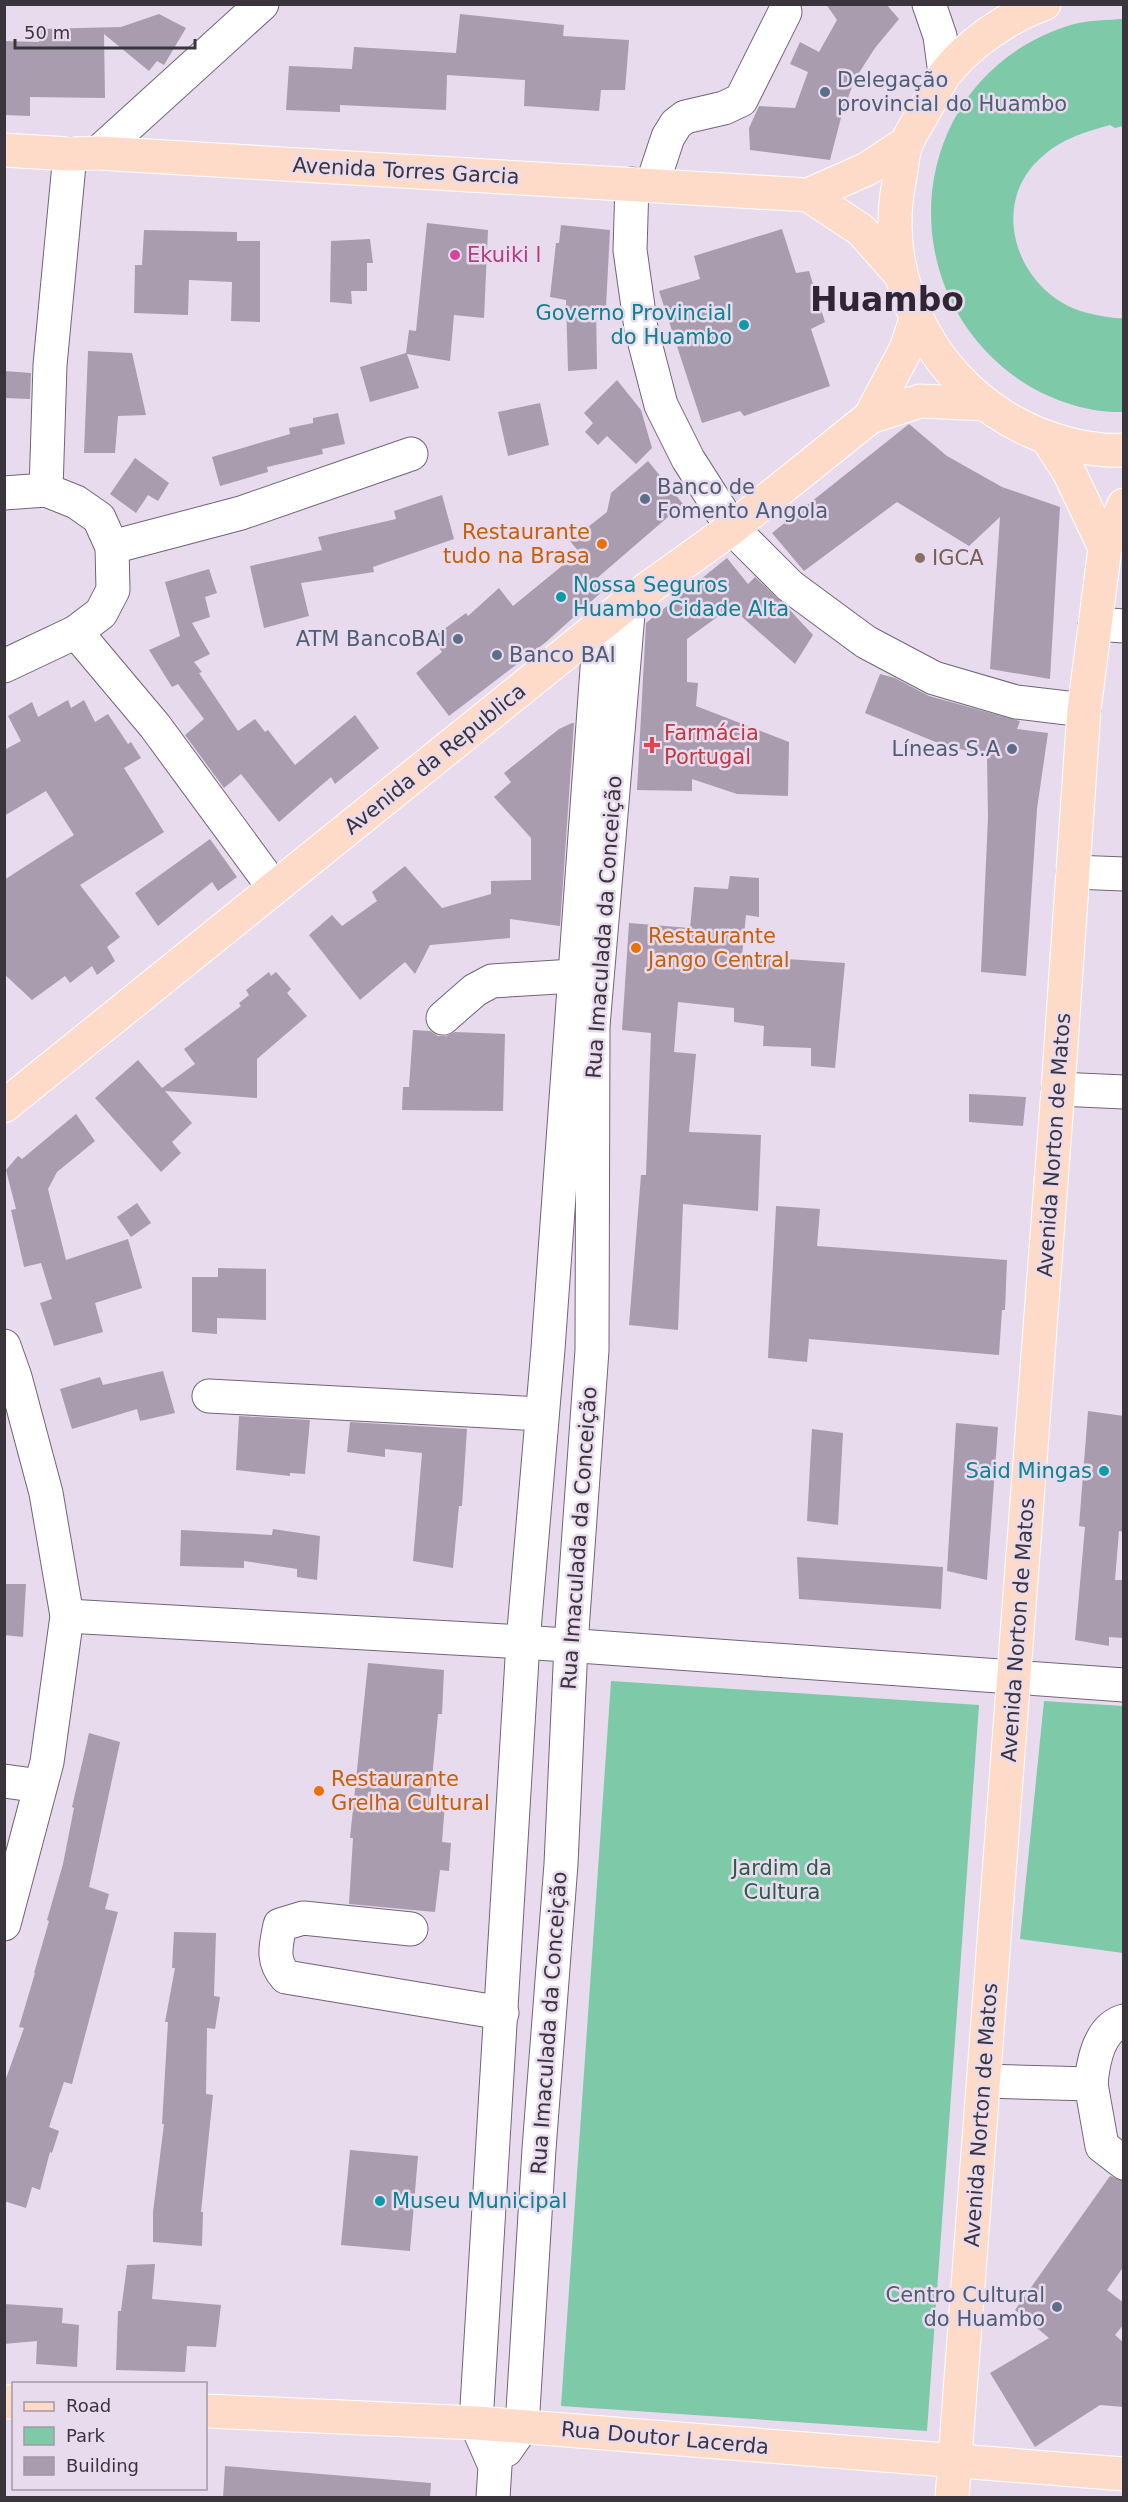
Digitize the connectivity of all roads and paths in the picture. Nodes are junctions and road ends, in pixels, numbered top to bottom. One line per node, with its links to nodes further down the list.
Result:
1 (262, 4): 8 (street)
2 (929, 4): 5 (street)
3 (1026, 6): 5 (main road)
4 (785, 12): 9 (street)
5 (945, 74): 6 (main road)
6 (906, 143): 10 (main road); 11 (main road)
7 (4, 150): 8 (main road, Avenida Torres Garcia)
8 (84, 153): 9 (main road, Avenida Torres Garcia); 18 (street)
9 (642, 185): 10 (main road, Avenida Torres Garcia); 21 (street)
10 (808, 195): 11 (main road)
11 (900, 274): 12 (main road)
12 (916, 319): 13 (main road); 14 (main road)
13 (986, 404): 14 (main road); 15 (main road)
14 (870, 417): 21 (main road, Avenida da Republica)
15 (1047, 438): 16 (main road); 23 (main road)
16 (1124, 450)
17 (411, 454): 22 (street)
18 (46, 490): 19 (street); 22 (street)
19 (4, 493)
20 (1124, 505): 23 (main road, Avenida Norton de Matos)
21 (732, 528): 24 (main road, Avenida da Republica); 29 (street)
22 (112, 547): 27 (street)
23 (1105, 548): 25 (main road, Avenida Norton de Matos)
24 (629, 602): 26 (main road, Avenida da Republica); 40 (street, Rua Imaculada da Conceição)
25 (1109, 625): 29 (main road, Avenida Norton de Matos)
26 (600, 627): 32 (main road, Avenida da Republica); 33 (street, Rua Imaculada da Conceição)
27 (76, 632): 28 (street); 32 (street)
28 (4, 666)
29 (1084, 710): 30 (main road, Avenida Norton de Matos)
30 (1073, 872): 31 (street); 35 (main road, Avenida Norton de Matos)
31 (1124, 874)
32 (273, 888): 37 (main road, Avenida da Republica)
33 (574, 976): 34 (street); 39 (street, Rua Imaculada da Conceição)
34 (444, 1018)
35 (1058, 1089): 36 (street); 46 (main road, Avenida Norton de Matos)
36 (1124, 1092)
37 (4, 1106)
38 (4, 1346): 43 (street)
39 (548, 1349): 40 (street); 42 (street, Rua Imaculada da Conceição)
40 (592, 1350): 45 (street, Rua Imaculada da Conceição)
41 (209, 1395): 42 (street)
42 (542, 1414): 44 (street, Rua Imaculada da Conceição)
43 (67, 1616): 44 (street); 49 (street)
44 (523, 1642): 45 (street); 50 (street, Rua Imaculada da Conceição)
45 (571, 1645): 46 (street); 51 (street, Rua Imaculada da Conceição)
46 (1014, 1677): 47 (street); 56 (main road, Avenida Norton de Matos)
47 (1124, 1686)
48 (4, 1781): 49 (street)
49 (40, 1786): 52 (street)
50 (510, 1864): 51 (street); 54 (street, Rua Imaculada da Conceição)
51 (561, 1864): 59 (street, Rua Imaculada da Conceição)
52 (4, 1924)
53 (411, 1929): 54 (street)
54 (502, 2013): 58 (street, Rua Imaculada da Conceição)
55 (1124, 2021): 57 (street)
56 (984, 2081): 57 (street); 64 (main road, Avenida Norton de Matos)
57 (1091, 2084): 60 (street)
58 (494, 2146): 59 (street); 62 (street, Rua Imaculada da Conceição)
59 (539, 2149): 63 (street, Rua Imaculada da Conceição)
60 (1124, 2163)
61 (207, 2411): 62 (main road, Rua Doutor Lacerda)
62 (476, 2423): 63 (main road, Rua Doutor Lacerda); 66 (street, Rua Imaculada da Conceição)
63 (522, 2427): 64 (main road, Rua Doutor Lacerda); 66 (street, Rua Imaculada da Conceição)
64 (955, 2461): 65 (main road, Rua Doutor Lacerda); 67 (main road, Avenida Norton de Matos)
65 (1124, 2474)
66 (494, 2482)
67 (952, 2498)

